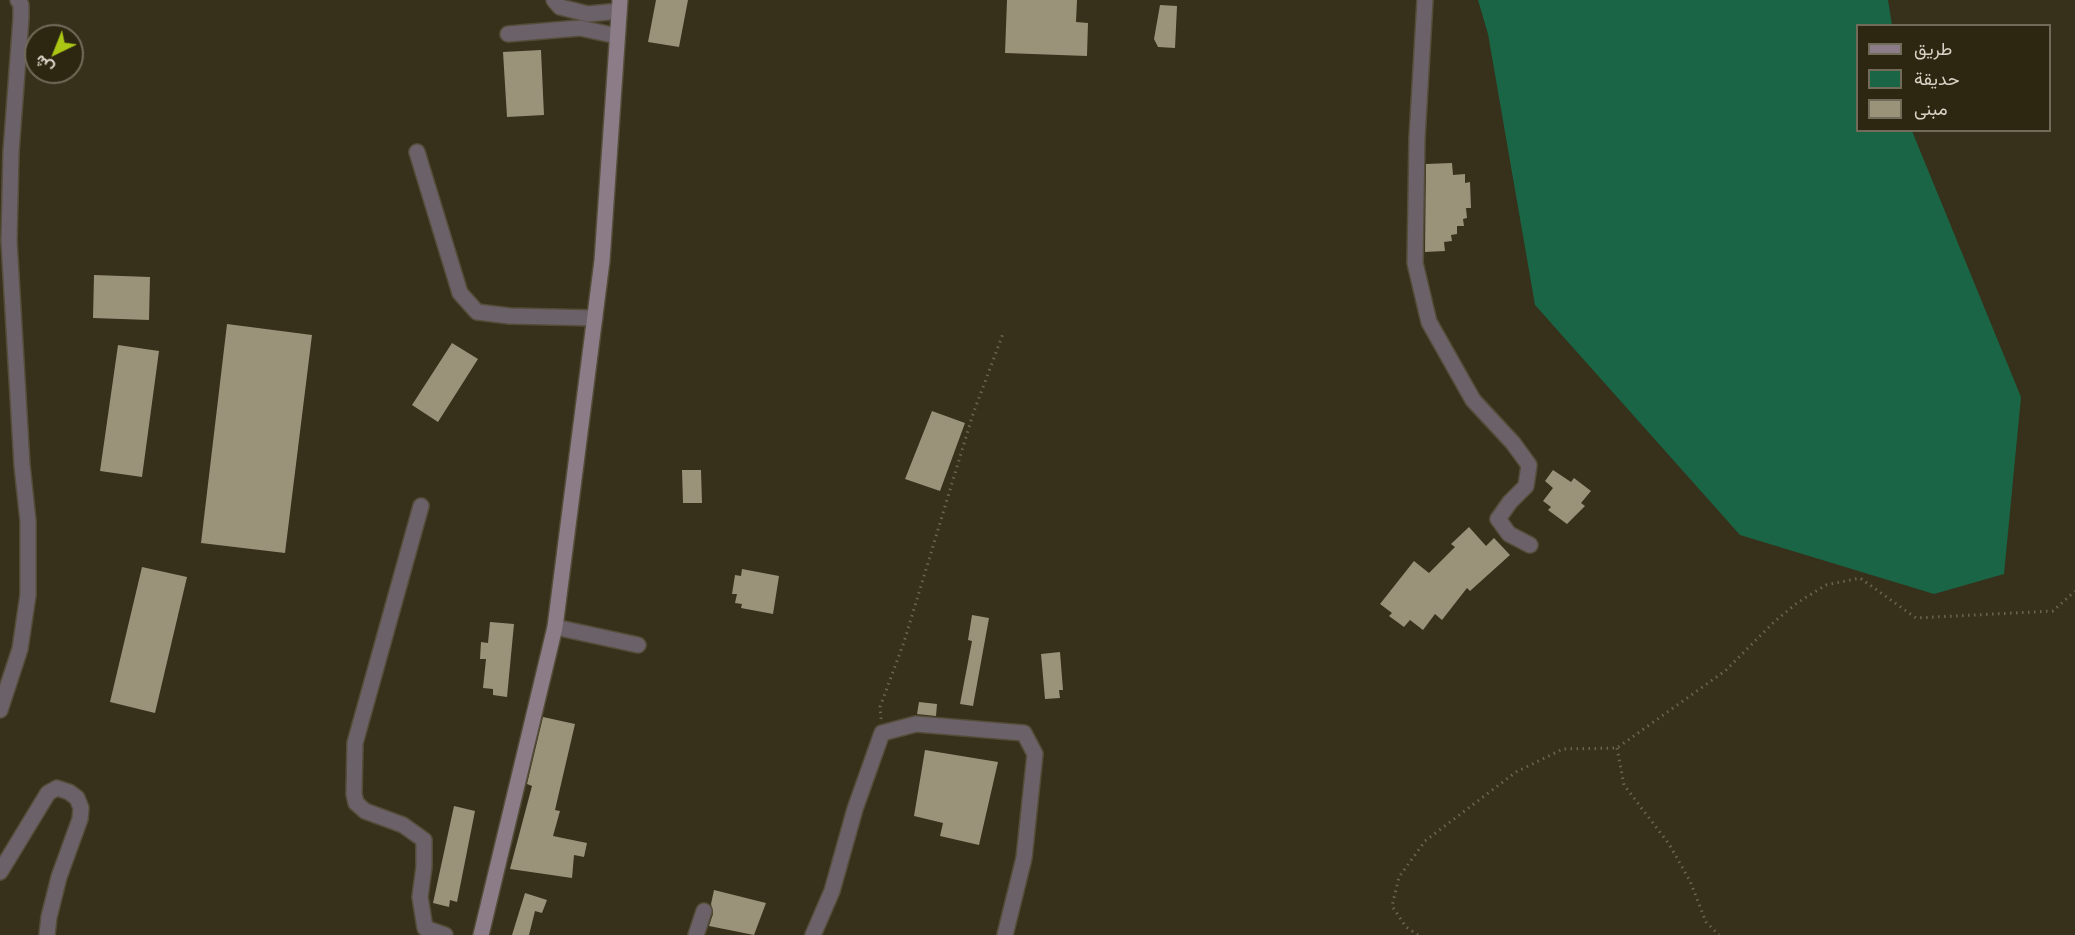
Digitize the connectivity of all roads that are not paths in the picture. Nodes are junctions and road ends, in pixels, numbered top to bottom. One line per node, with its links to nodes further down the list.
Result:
1 (18, 0): 13 (street)
2 (554, 0): 4 (street)
3 (1425, 0): 10 (street)
4 (620, 6): 6 (main road)
5 (508, 34): 6 (street)
6 (617, 36): 8 (main road)
7 (417, 152): 8 (street)
8 (595, 318): 11 (main road)
9 (421, 506): 17 (street)
10 (1530, 545)
11 (555, 627): 12 (street); 18 (main road)
12 (638, 645)
13 (0, 710)
14 (0, 872): 16 (street)
15 (704, 911): 19 (street)
16 (47, 935)
17 (445, 935)
18 (481, 935)
19 (696, 935)
20 (813, 935): 21 (street)
21 (1005, 935)

